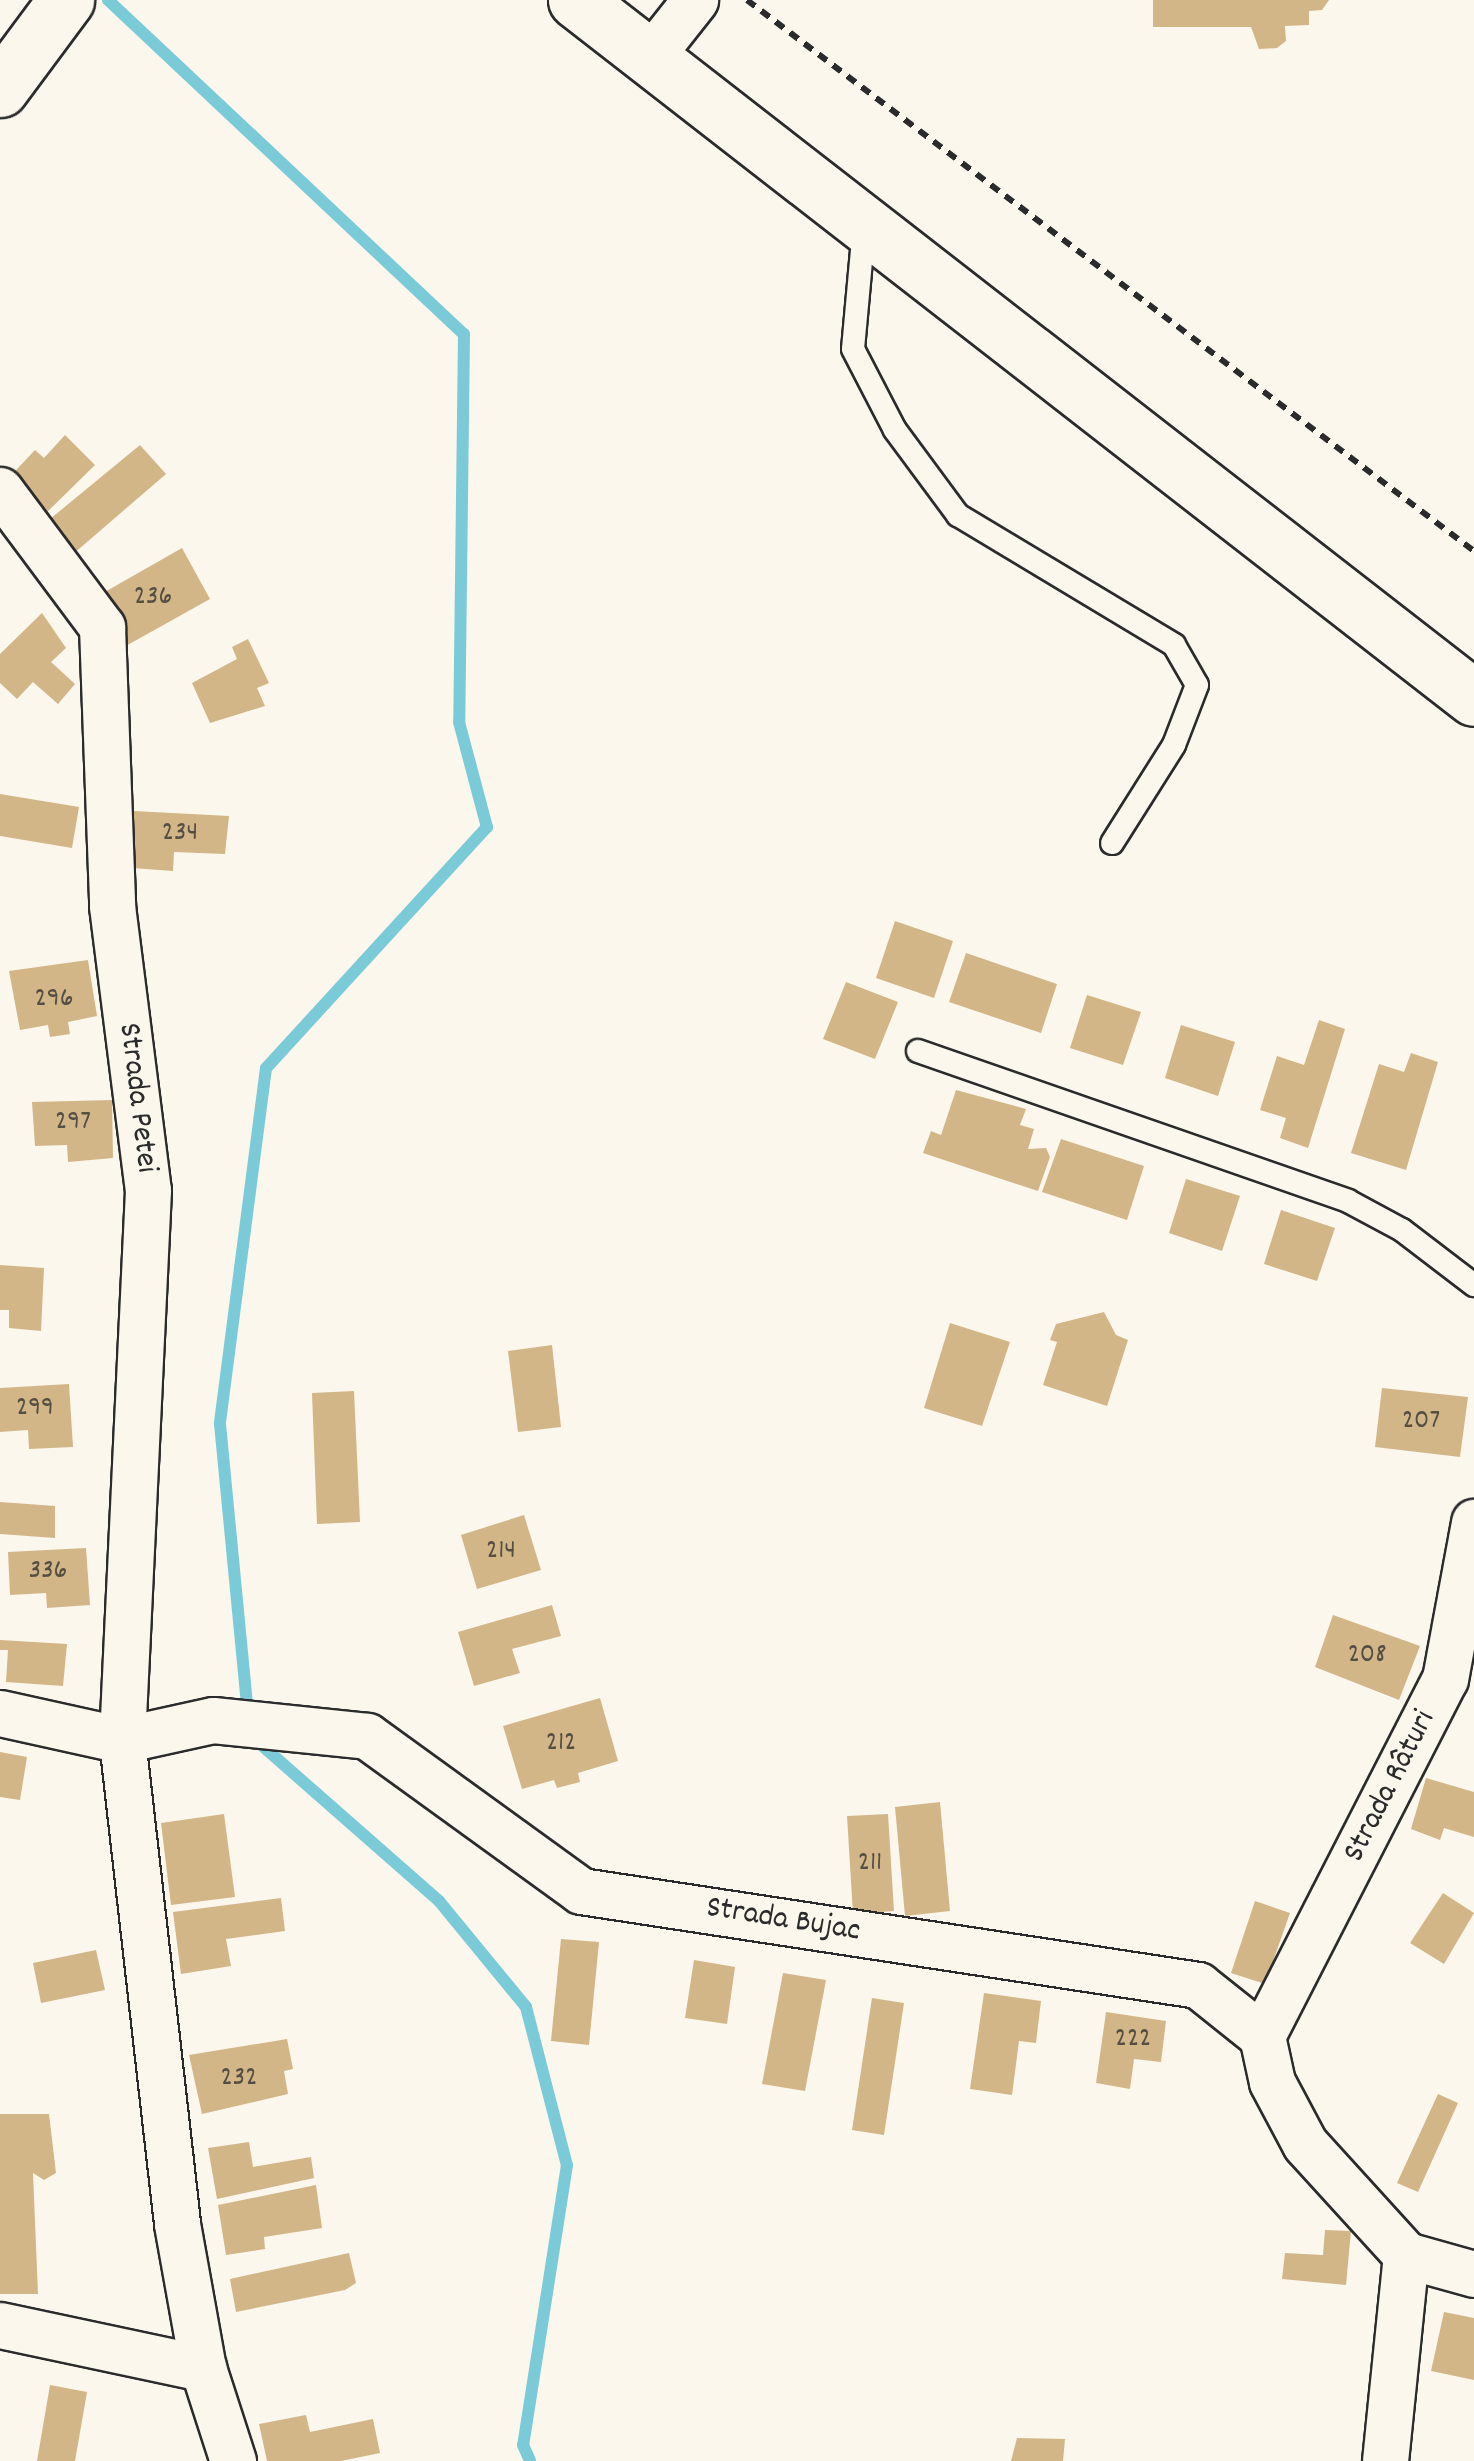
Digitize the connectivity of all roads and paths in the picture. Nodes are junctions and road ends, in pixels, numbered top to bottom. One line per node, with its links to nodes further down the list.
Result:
1 (576, 0): 5 (street)
2 (695, 0): 5 (street)
3 (747, 0): 9 (path)
4 (62, 6): 6 (street)
5 (650, 57): 7 (street)
6 (0, 89)
7 (865, 219): 10 (street); 11 (lane)
8 (0, 490): 16 (street, Strada Petei)
9 (1474, 551)
10 (1474, 698)
11 (1112, 843)
12 (918, 1051): 13 (lane)
13 (1474, 1285)
14 (1474, 1522): 17 (street, Strada Râturi)
15 (0, 1713): 16 (street, Strada Bujac)
16 (122, 1740): 17 (street, Strada Bujac); 21 (street, Strada Petei)
17 (1262, 2036): 18 (street)
18 (1406, 2255): 19 (street); 23 (street)
19 (1474, 2274)
20 (0, 2325): 21 (street)
21 (203, 2368): 22 (street, Strada Petei)
22 (233, 2461)
23 (1384, 2461)

